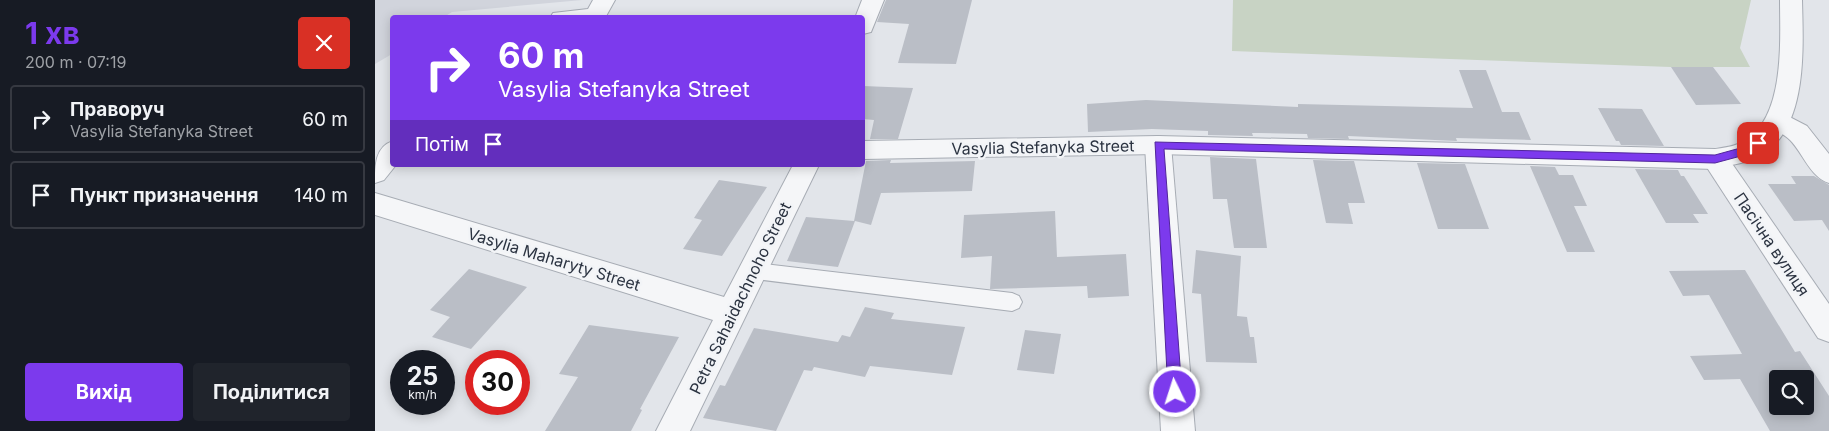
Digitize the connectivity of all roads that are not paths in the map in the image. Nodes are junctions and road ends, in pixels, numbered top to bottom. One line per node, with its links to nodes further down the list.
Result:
1 (604, 0): 4 (street)
2 (873, 0): 5 (street)
3 (1791, 0): 6 (street, Vasylia Stefanyka Street)
4 (596, 15)
5 (865, 22)
6 (1778, 120): 10 (street, Vasylia Stefanyka Street); 13 (street)
7 (1159, 145): 8 (street, Vasylia Stefanyka Street); 10 (street, Vasylia Stefanyka Street); 20 (street)
8 (865, 150)
9 (390, 154): 12 (street)
10 (1715, 159): 18 (street, Пасічна вулиця)
11 (804, 167): 15 (street, Petra Sahaidachnoho Street)
12 (375, 173)
13 (1829, 173)
14 (375, 204): 17 (street, Vasylia Maharyty Street)
15 (755, 271): 16 (lane); 17 (street, Petra Sahaidachnoho Street)
16 (1012, 302)
17 (733, 313): 19 (street, Petra Sahaidachnoho Street)
18 (1829, 329)
19 (673, 431)
20 (1178, 431)

